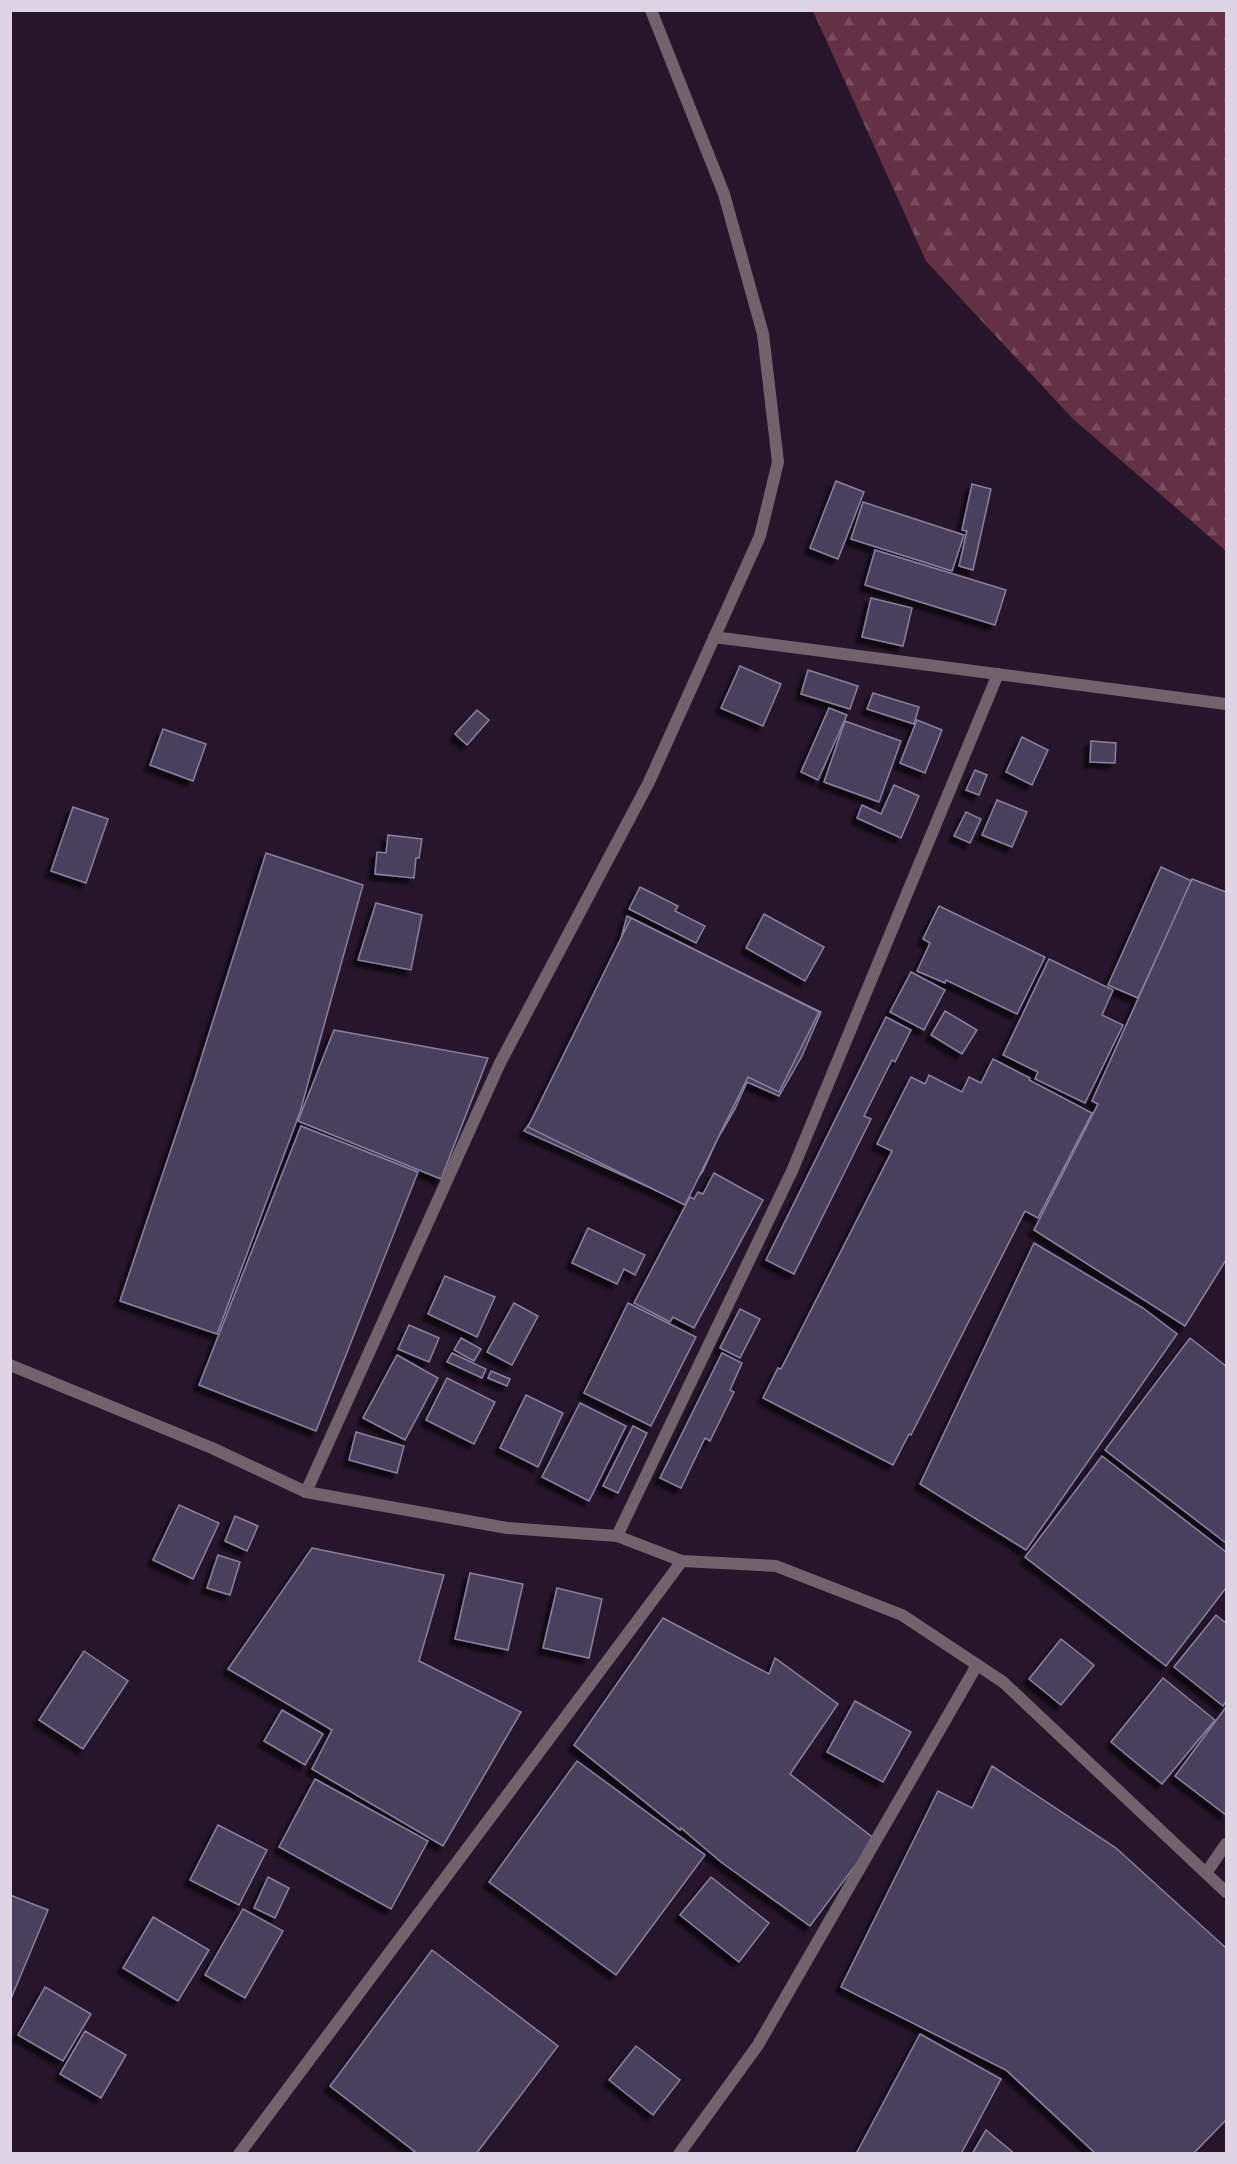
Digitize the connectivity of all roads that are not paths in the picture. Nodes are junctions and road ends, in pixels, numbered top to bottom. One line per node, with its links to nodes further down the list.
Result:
1 (651, 10): 2 (street)
2 (714, 637): 3 (street); 6 (street)
3 (998, 674): 4 (street); 7 (street)
4 (1227, 704)
5 (10, 1365): 6 (street)
6 (306, 1492): 7 (street)
7 (617, 1536): 8 (street)
8 (682, 1561): 9 (street); 13 (street)
9 (977, 1665): 11 (street); 14 (street)
10 (1227, 1844): 11 (street)
11 (1206, 1872): 12 (street)
12 (1227, 1892)
13 (239, 2154)
14 (679, 2154)

